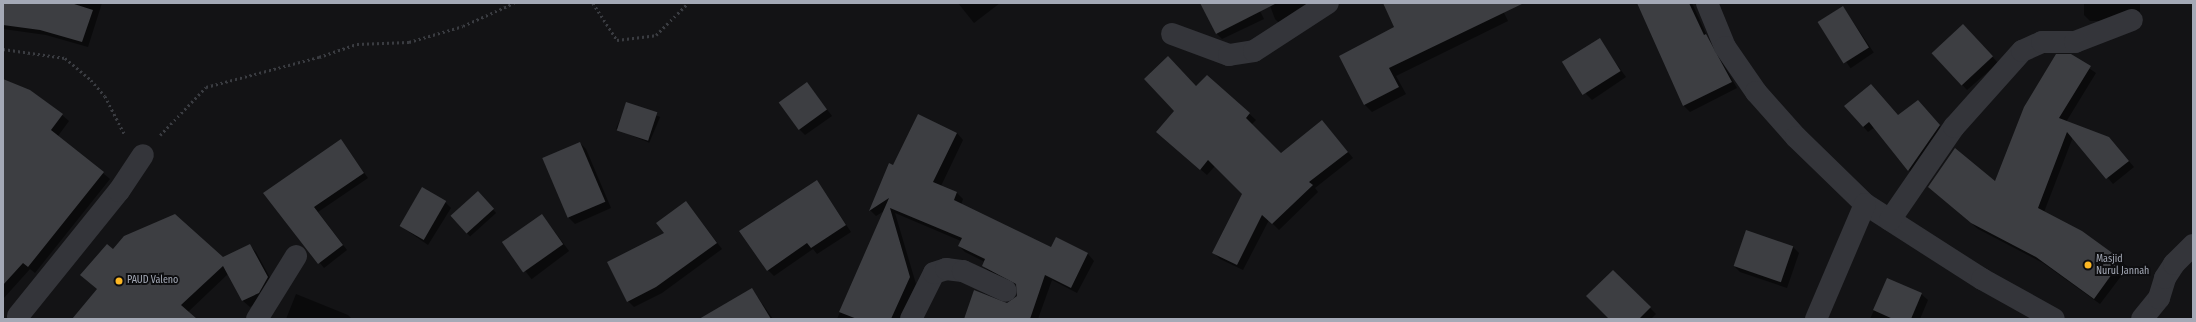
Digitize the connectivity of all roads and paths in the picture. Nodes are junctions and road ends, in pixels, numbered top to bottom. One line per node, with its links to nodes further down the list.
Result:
1 (514, 3): 9 (path)
2 (593, 3): 3 (path)
3 (688, 3)
4 (1328, 3): 7 (street)
5 (1707, 3): 10 (street)
6 (2132, 20): 11 (street)
7 (1172, 34)
8 (3, 49): 9 (path)
9 (143, 155): 15 (street)
10 (1865, 204): 11 (street); 18 (street)
11 (1890, 220): 19 (street)
12 (2193, 244): 20 (street)
13 (296, 256): 16 (street)
14 (1006, 291): 17 (street)
15 (19, 318)
16 (257, 319)
17 (911, 319)
18 (1816, 319)
19 (2054, 319)
20 (2142, 319)

